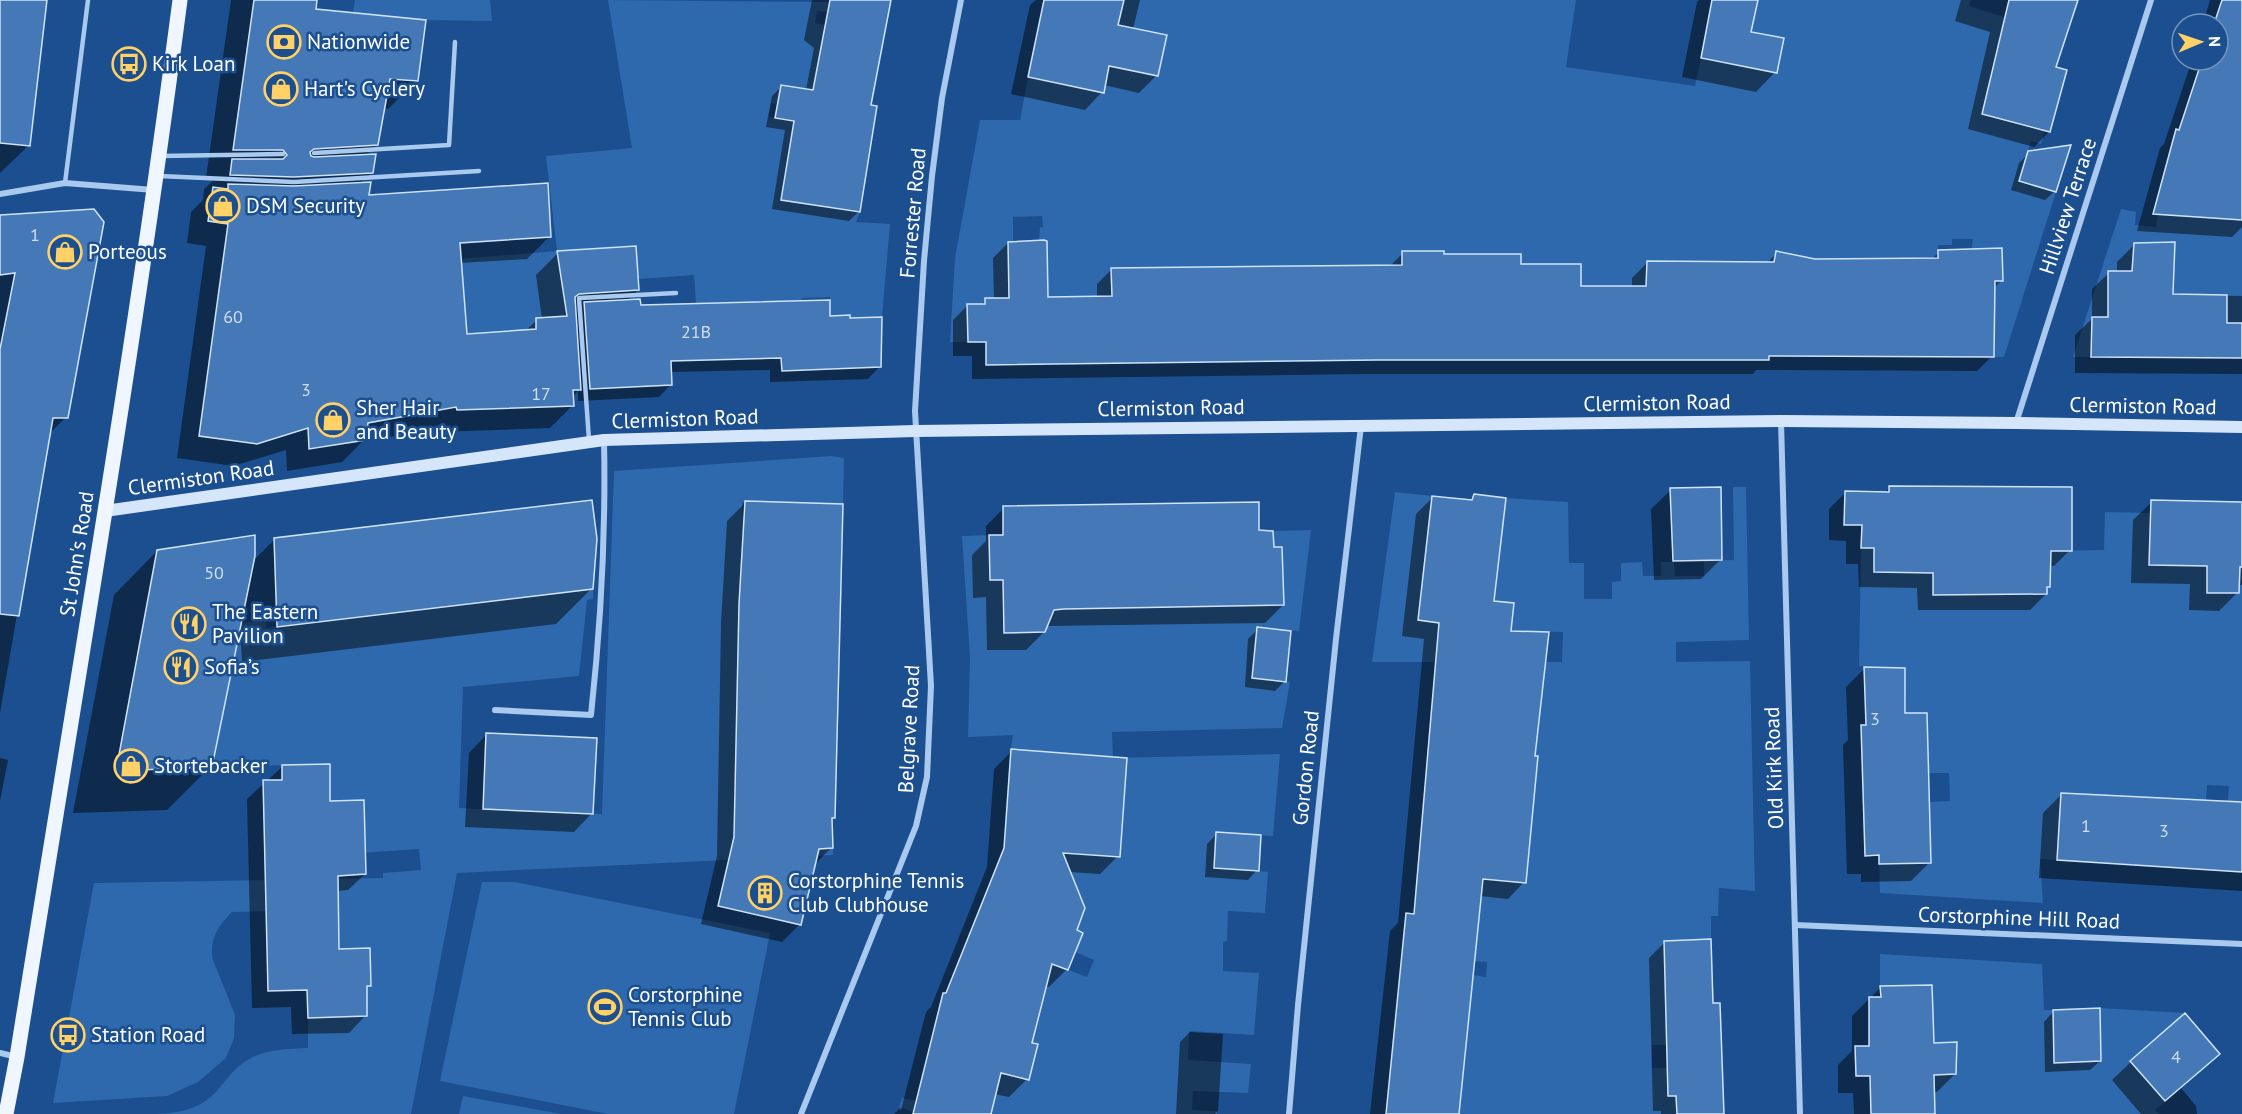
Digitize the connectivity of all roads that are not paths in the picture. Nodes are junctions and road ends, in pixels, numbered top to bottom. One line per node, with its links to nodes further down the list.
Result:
1 (88, 0): 10 (lane)
2 (180, 0): 8 (main road, St John's Road)
3 (961, 0): 18 (street, Forrester Road)
4 (2151, 0): 15 (street, Hillview Terrace)
5 (455, 42): 6 (lane)
6 (314, 153)
7 (283, 154): 8 (lane)
8 (160, 156): 11 (main road, St John's Road)
9 (479, 171): 11 (lane)
10 (65, 183): 11 (street); 12 (street)
11 (156, 183): 21 (main road, St John's Road)
12 (0, 194)
13 (676, 293): 20 (lane)
14 (1781, 421): 15 (street, Clermiston Road); 16 (street, Clermiston Road); 23 (street, Old Kirk Road)
15 (2016, 423): 17 (street, Clermiston Road)
16 (1362, 426): 18 (street, Clermiston Road); 29 (street, Gordon Road)
17 (2242, 427)
18 (915, 431): 19 (street, Clermiston Road); 28 (street, Belgrave Road)
19 (604, 440): 20 (street, Clermiston Road); 22 (street)
20 (590, 442): 21 (street, Clermiston Road)
21 (105, 511): 26 (main road, St John's Road)
22 (495, 710)
23 (1795, 926): 24 (street, Corstorphine Hill Road); 30 (street, Old Kirk Road)
24 (2242, 944)
25 (0, 1053): 26 (street)
26 (17, 1057): 27 (main road, St John's Road)
27 (6, 1114)
28 (801, 1114)
29 (1289, 1114)
30 (1800, 1114)

